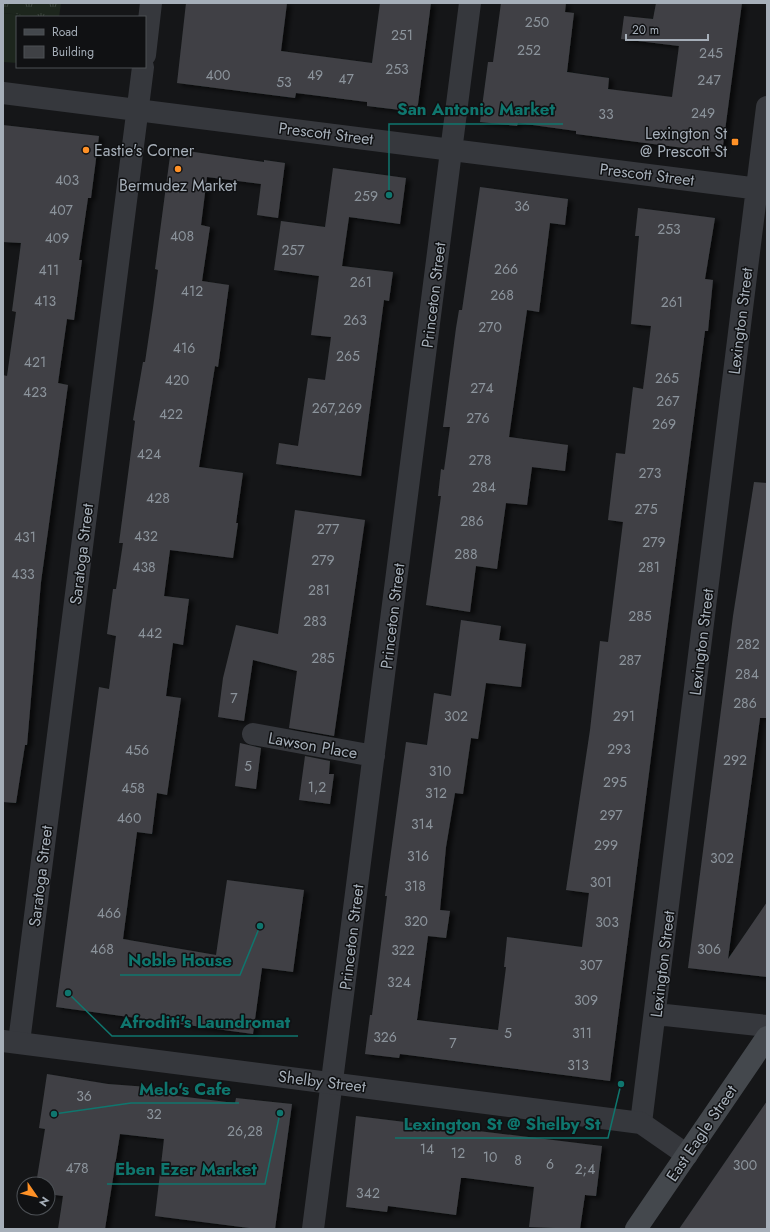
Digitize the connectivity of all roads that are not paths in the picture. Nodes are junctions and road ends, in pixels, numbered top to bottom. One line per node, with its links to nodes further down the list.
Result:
1 (151, 3): 3 (street)
2 (470, 3): 8 (street, Princeton Street)
3 (146, 46)
4 (144, 68): 7 (street, Saratoga Street)
5 (3, 93): 7 (street, Prescott Street)
6 (767, 107): 9 (street, Lexington Street)
7 (138, 109): 8 (street, Prescott Street); 15 (street, Saratoga Street)
8 (451, 149): 9 (street, Prescott Street); 11 (street, Princeton Street)
9 (762, 189): 12 (street, Lexington Street)
10 (253, 734): 11 (street, Lawson Place)
11 (374, 756): 16 (street, Princeton Street)
12 (656, 1014): 13 (street); 17 (street, Lexington Street)
13 (767, 1026)
14 (767, 1037): 18 (main road, East Eagle Street)
15 (11, 1041): 16 (street, Shelby Street)
16 (332, 1082): 17 (street, Shelby Street); 19 (street, Princeton Street)
17 (641, 1123): 18 (street)
18 (687, 1155): 20 (main road, East Eagle Street)
19 (313, 1229)
20 (636, 1229)

